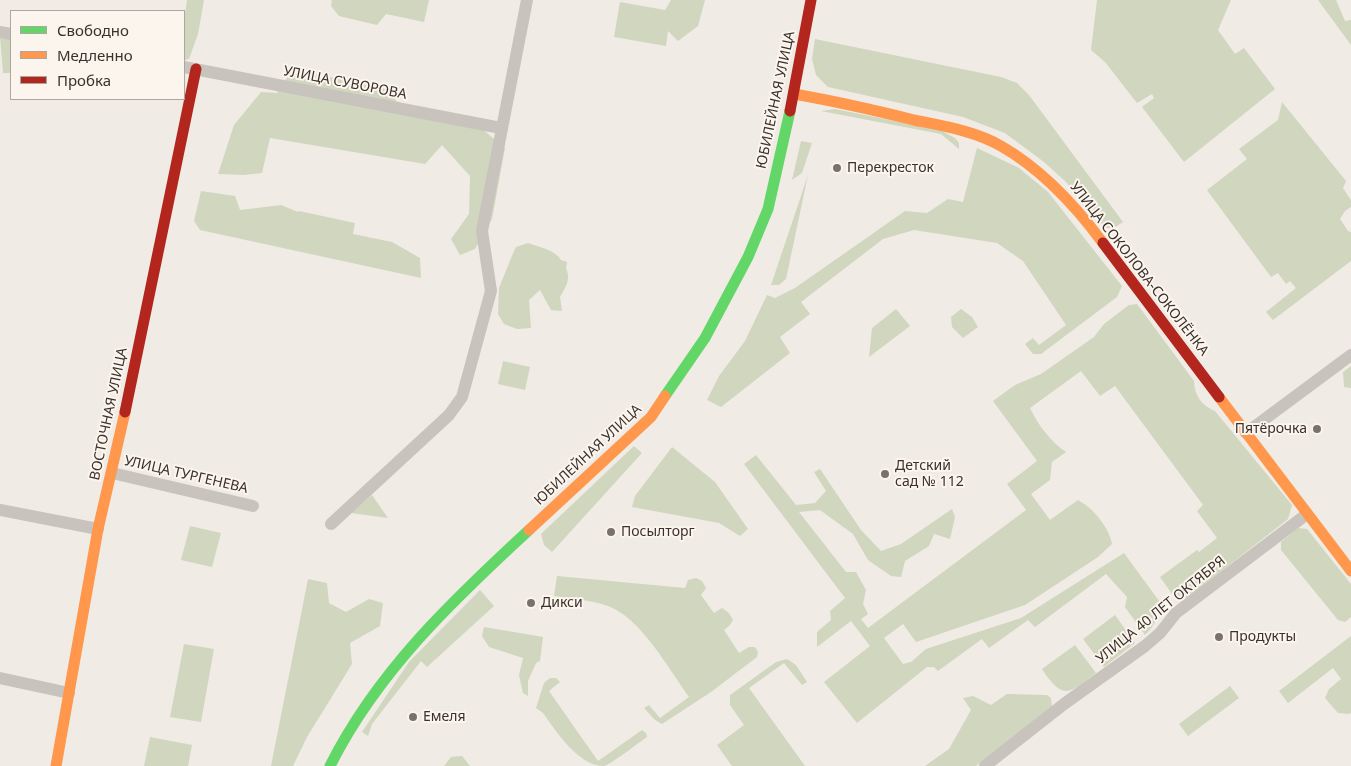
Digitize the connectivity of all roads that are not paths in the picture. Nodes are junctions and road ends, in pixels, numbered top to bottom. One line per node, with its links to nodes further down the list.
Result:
1 (527, 0): 7 (street)
2 (811, 0): 5 (street, ЮБИЛЕЙНАЯ УЛИЦА)
3 (190, 68): 4 (street, ВОСТОЧНАЯ УЛИЦА); 7 (street, УЛИЦА СУВОРОВА)
4 (185, 94)
5 (794, 94): 9 (street, УЛИЦА СОКОЛОВА-СОКОЛЁНКА); 20 (street, ЮБИЛЕЙНАЯ УЛИЦА)
6 (184, 100): 10 (street, ВОСТОЧНАЯ УЛИЦА)
7 (502, 128): 14 (street)
8 (1351, 355): 9 (street)
9 (1246, 433): 13 (street, УЛИЦА СОКОЛОВА-СОКОЛЁНКА)
10 (112, 473): 11 (street, УЛИЦА ТУРГЕНЕВА); 15 (street, ВОСТОЧНАЯ УЛИЦА)
11 (253, 506)
12 (0, 510): 15 (street)
13 (1307, 514): 16 (street, УЛИЦА СОКОЛОВА-СОКОЛЁНКА); 21 (street, УЛИЦА 40 ЛЕТ ОКТЯБРЯ)
14 (330, 524)
15 (98, 529): 18 (street, ВОСТОЧНАЯ УЛИЦА)
16 (1351, 571)
17 (0, 678): 18 (street)
18 (69, 693): 19 (street, ВОСТОЧНАЯ УЛИЦА)
19 (56, 766)
20 (330, 766)
21 (985, 766)

